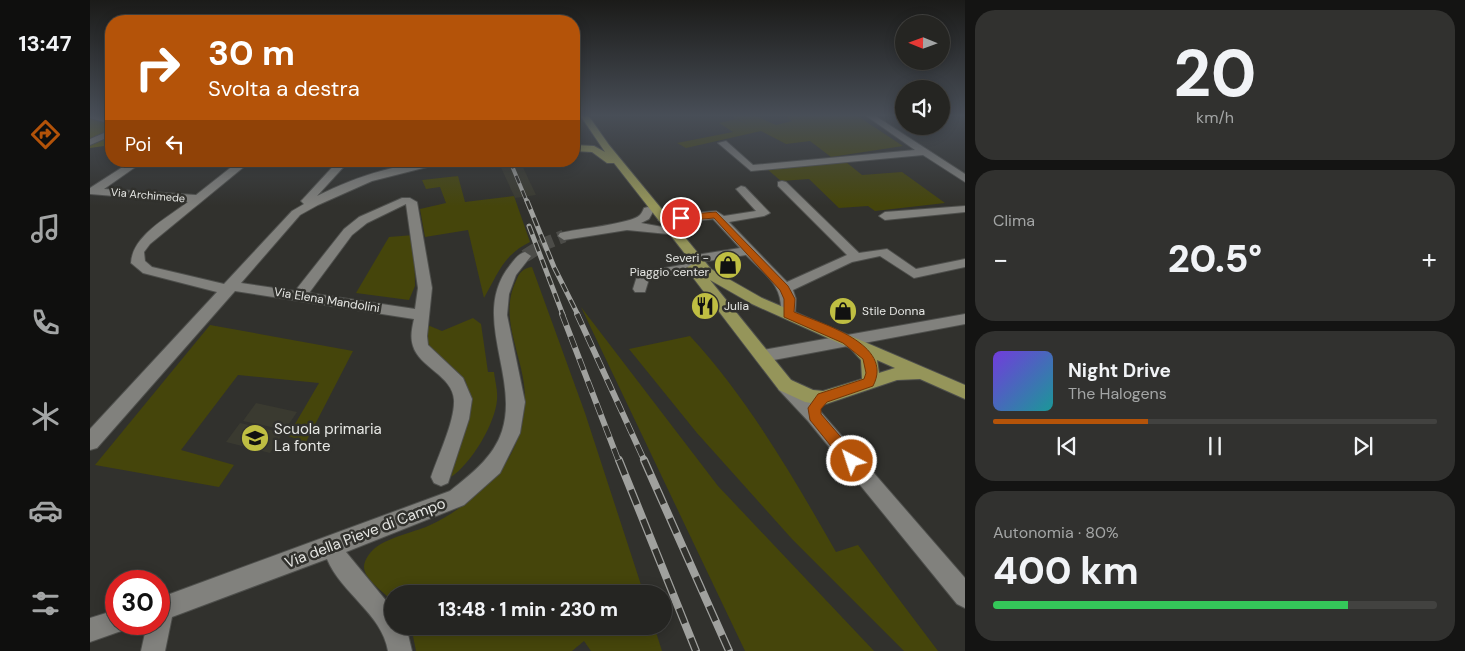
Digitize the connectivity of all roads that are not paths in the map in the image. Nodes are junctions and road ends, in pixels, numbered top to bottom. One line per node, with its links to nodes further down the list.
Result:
1 (596, 145): 15 (main road)
2 (597, 145): 20 (main road)
3 (727, 145): 5 (street)
4 (914, 145): 5 (street)
5 (924, 152): 10 (street)
6 (130, 167): 13 (street, Via Archimede)
7 (239, 167): 13 (street)
8 (338, 167): 16 (street)
9 (408, 167): 16 (street)
10 (965, 179)
11 (782, 184): 24 (street)
12 (740, 189): 18 (street)
13 (198, 200): 27 (street, Via Elena Mandolini)
14 (965, 209): 17 (street)
15 (648, 210): 19 (street); 20 (main road)
16 (296, 213): 27 (street)
17 (885, 216)
18 (719, 217): 20 (street); 22 (street)
19 (620, 226): 20 (street); 21 (street)
20 (664, 226): 25 (main road)
21 (564, 236)
22 (750, 250): 25 (street); 28 (street)
23 (525, 256): 46 (street, Via della Pieve di Campo)
24 (855, 256): 26 (street); 28 (street)
25 (694, 263): 29 (street); 31 (main road); 32 (main road)
26 (965, 263)
27 (231, 288): 30 (street, Via Elena Mandolini); 44 (street)
28 (785, 288): 33 (street)
29 (640, 289)
30 (299, 296): 34 (street, Via Elena Mandolini); 34 (street)
31 (757, 301): 32 (main road); 33 (main road)
32 (728, 313): 37 (main road)
33 (788, 314): 36 (main road)
34 (422, 315): 45 (street)
35 (965, 319): 36 (street)
36 (848, 340): 37 (street); 38 (main road); 39 (main road)
37 (763, 356): 40 (main road)
38 (926, 375): 39 (main road); 41 (main road)
39 (869, 383): 42 (main road)
40 (785, 385): 42 (main road); 43 (street)
41 (965, 392)
42 (823, 398): 43 (street)
43 (814, 416): 47 (street)
44 (90, 442)
45 (441, 477)
46 (332, 546): 48 (street, Via della Pieve di Campo); 53 (street)
47 (965, 596)
48 (170, 605)
49 (105, 625): 50 (street)
50 (90, 630)
51 (156, 635): 52 (street)
52 (153, 651)
53 (400, 651)

